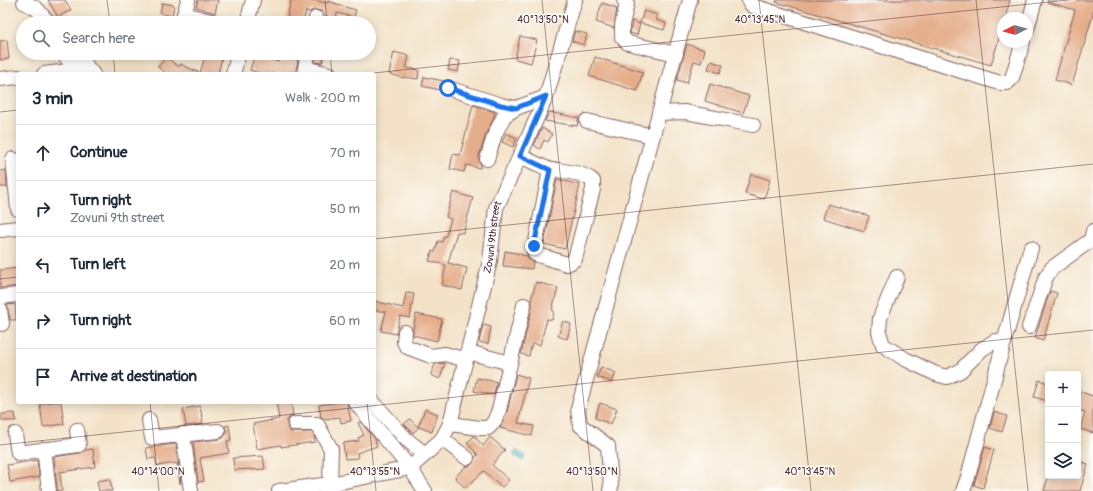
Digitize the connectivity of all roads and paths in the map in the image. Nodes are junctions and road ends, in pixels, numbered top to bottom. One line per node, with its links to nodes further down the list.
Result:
1 (188, 0): 12 (street)
2 (253, 0): 13 (street)
3 (574, 0): 27 (street, Zovuni 9th street)
4 (624, 0): 15 (street)
5 (690, 0): 15 (street)
6 (749, 0): 14 (street)
7 (1035, 0): 9 (street)
8 (24, 1): 10 (street); 11 (street)
9 (1032, 12)
10 (35, 16)
11 (43, 16)
12 (184, 16)
13 (249, 16)
14 (1021, 48)
15 (676, 54): 29 (street)
16 (71, 60): 20 (street)
17 (78, 60): 20 (street)
18 (237, 60): 22 (street)
19 (307, 60): 23 (street)
20 (84, 71): 21 (street)
21 (71, 72)
22 (234, 72)
23 (322, 72)
24 (16, 77): 25 (street)
25 (0, 79)
26 (448, 88): 28 (street)
27 (546, 96): 28 (street); 33 (street, Zovuni 9th street)
28 (516, 108): 35 (street)
29 (659, 113): 31 (street); 32 (street)
30 (587, 121): 32 (street)
31 (753, 125)
32 (653, 136): 72 (street)
33 (520, 156): 36 (street); 51 (street, Zovuni 9th street)
34 (10, 159): 37 (street)
35 (487, 160)
36 (550, 170): 36 (street)
37 (16, 196)
38 (16, 228): 39 (street)
39 (0, 230)
40 (1092, 237): 48 (street)
41 (1031, 248): 50 (street)
42 (897, 277): 50 (street)
43 (16, 295): 44 (street)
44 (0, 297)
45 (524, 305): 52 (street)
46 (0, 308): 47 (street)
47 (2, 324)
48 (1029, 327)
49 (405, 332): 51 (street)
50 (1004, 342): 73 (street)
51 (467, 356): 52 (street); 57 (street, Zovuni 9th street)
52 (510, 363): 57 (street)
53 (357, 404): 66 (street)
54 (375, 404): 64 (street)
55 (149, 420): 61 (street)
56 (295, 424): 67 (street)
57 (450, 424): 62 (street, Zovuni 9th street)
58 (77, 430): 63 (street)
59 (218, 430): 61 (street)
60 (15, 434): 63 (street)
61 (183, 434): 69 (street)
62 (442, 439): 64 (street, Zovuni 9th street); 65 (street)
63 (44, 450): 68 (street)
64 (425, 454): 66 (street, Zovuni 9th street)
65 (467, 458)
66 (410, 468): 67 (street); 71 (street)
67 (330, 484): 70 (street)
68 (49, 491)
69 (191, 491)
70 (279, 491)
71 (425, 491)
72 (610, 491)
73 (962, 491)

